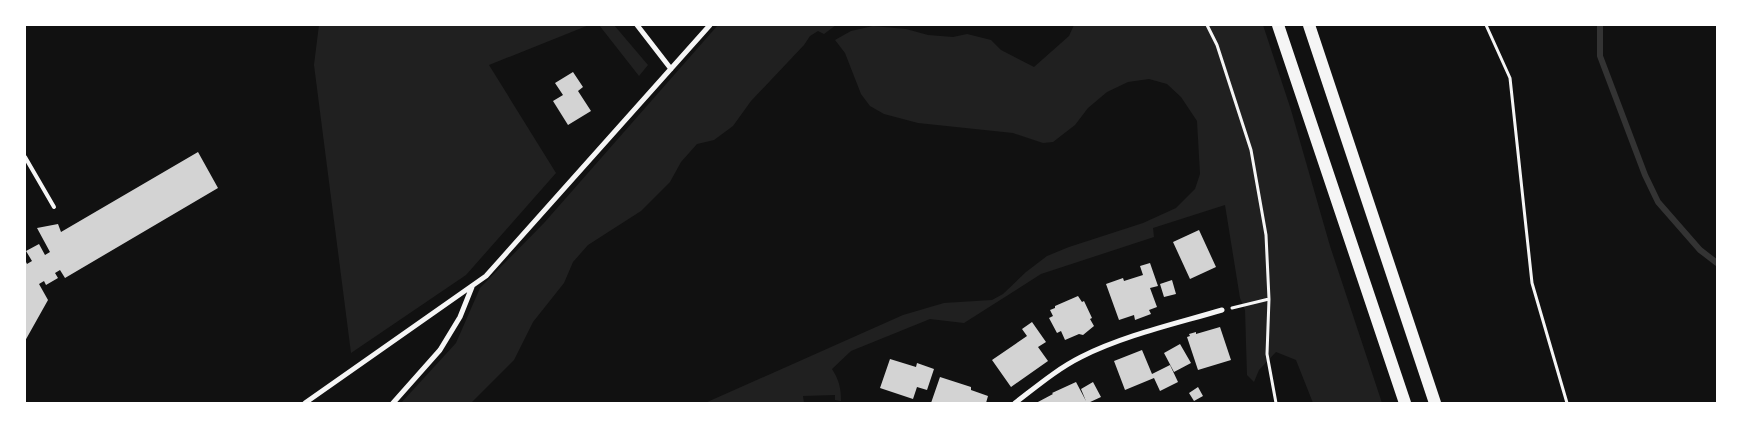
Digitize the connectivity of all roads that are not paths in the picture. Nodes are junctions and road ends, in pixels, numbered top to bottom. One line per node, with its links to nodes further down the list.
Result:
1 (637, 25): 5 (street)
2 (710, 25): 5 (street)
3 (1278, 25): 13 (main road)
4 (1309, 25): 14 (main road)
5 (671, 69): 8 (street)
6 (25, 157): 7 (lane)
7 (54, 207)
8 (472, 286): 10 (street); 11 (street)
9 (1222, 310): 12 (street)
10 (305, 403)
11 (393, 403)
12 (1015, 403)
13 (1405, 403)
14 (1435, 403)

